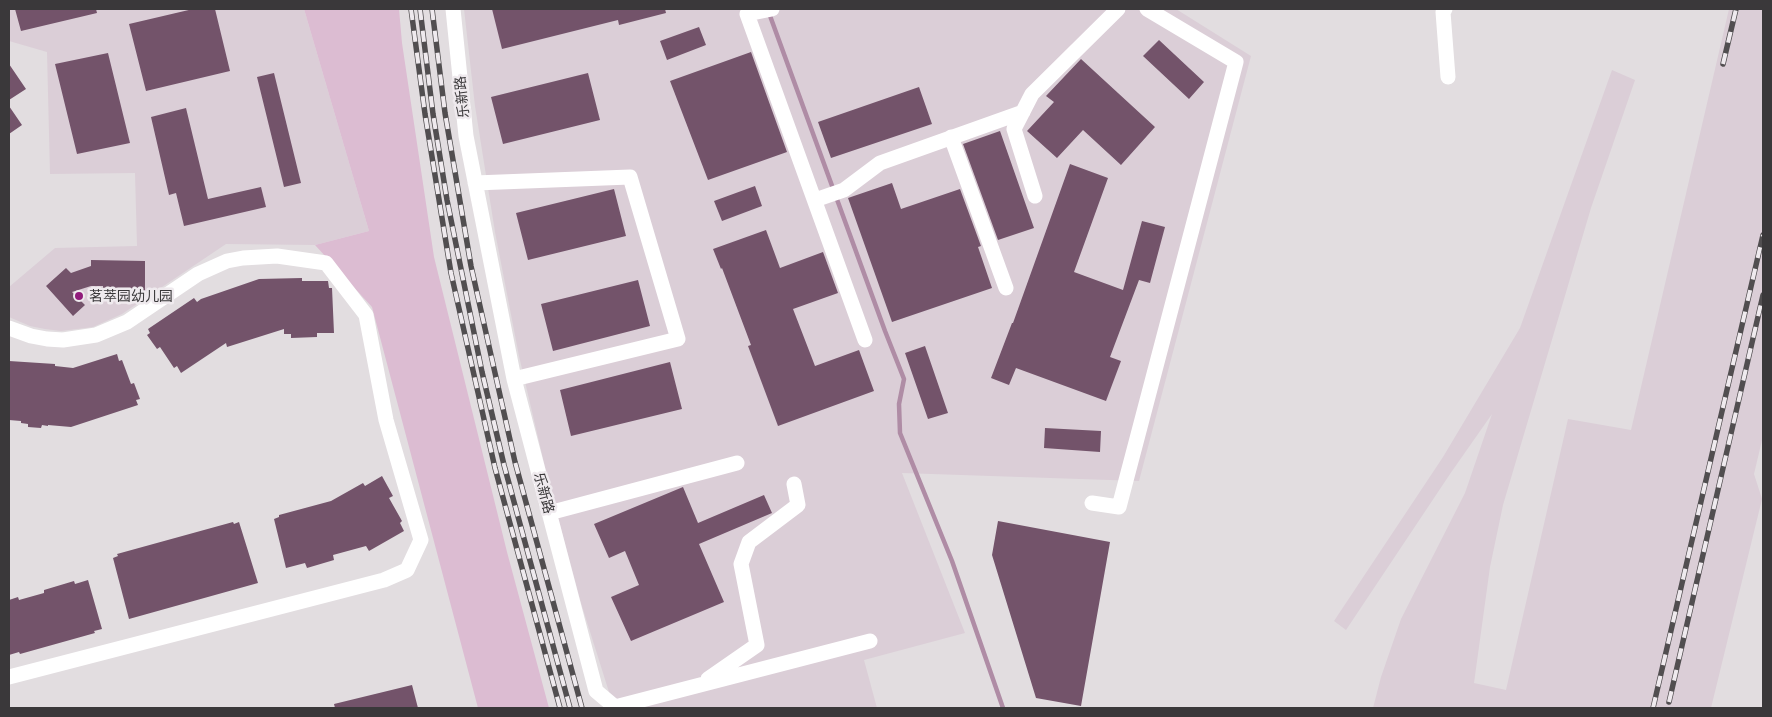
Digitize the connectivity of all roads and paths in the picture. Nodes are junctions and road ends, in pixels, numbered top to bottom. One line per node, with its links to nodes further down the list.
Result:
1 (453, 9): 9 (lane, 乐新路)
2 (772, 9): 11 (lane)
3 (1118, 9): 7 (lane)
4 (1147, 9): 18 (lane)
5 (1445, 9): 6 (lane)
6 (1448, 76)
7 (1023, 112): 8 (lane); 10 (lane)
8 (951, 137): 11 (lane); 12 (lane)
9 (475, 183): 15 (lane, 乐新路); 15 (lane)
10 (1036, 196)
11 (815, 200): 14 (lane)
12 (1006, 288)
13 (9, 328): 21 (lane)
14 (866, 340)
15 (514, 380): 19 (lane, 乐新路)
16 (737, 463): 19 (lane)
17 (794, 484): 22 (lane)
18 (1092, 503)
19 (549, 513): 22 (lane, 乐新路)
20 (870, 641): 22 (lane, 乐新路)
21 (9, 678)
22 (698, 686)

